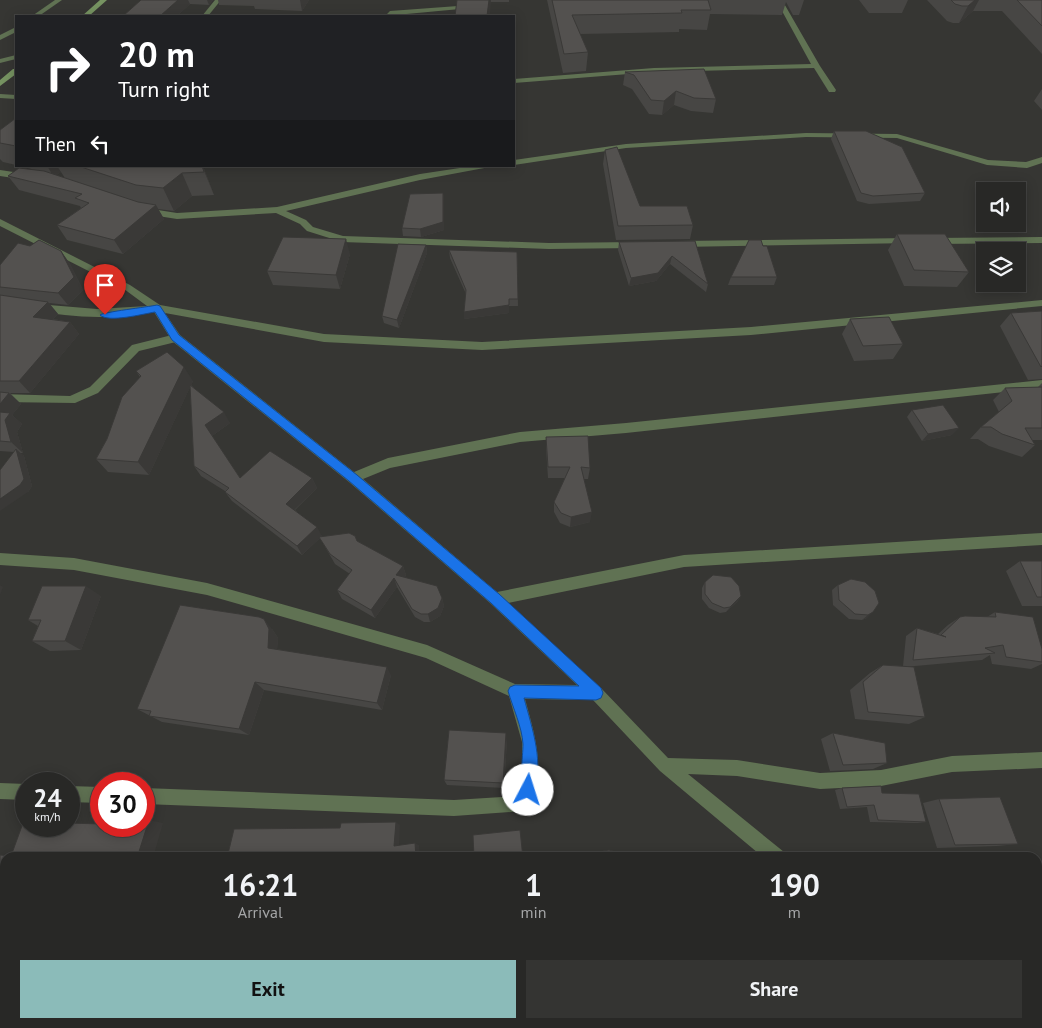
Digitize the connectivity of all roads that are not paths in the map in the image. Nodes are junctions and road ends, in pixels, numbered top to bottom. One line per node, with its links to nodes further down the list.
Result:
1 (59, 0): 6 (street)
2 (104, 0): 7 (main road)
3 (218, 0): 8 (street)
4 (779, 0): 14 (street)
5 (458, 8): 9 (street)
6 (36, 15)
7 (86, 15)
8 (206, 15)
9 (389, 15)
10 (15, 30): 11 (street)
11 (0, 38)
12 (15, 57): 13 (street)
13 (0, 61)
14 (816, 66): 16 (street); 18 (street)
15 (15, 72): 17 (main road)
16 (515, 81)
17 (0, 84)
18 (832, 90)
19 (0, 96): 20 (street)
20 (15, 97)
21 (1042, 160): 22 (street)
22 (515, 163)
23 (485, 167): 27 (street)
24 (0, 173): 25 (street)
25 (39, 179)
26 (138, 209): 27 (street)
27 (276, 210): 30 (street)
28 (0, 222): 34 (street)
29 (1042, 240): 31 (street)
30 (648, 245)
31 (667, 245)
32 (1042, 304): 34 (street)
33 (30, 307): 34 (street)
34 (157, 308): 35 (street)
35 (176, 338): 37 (street); 38 (street)
36 (1042, 384): 38 (street)
37 (0, 398)
38 (353, 478): 41 (street)
39 (1042, 538): 41 (street)
40 (0, 559): 42 (street)
41 (495, 598): 43 (street)
42 (515, 691): 43 (street); 48 (street)
43 (596, 693): 45 (street)
44 (1042, 760): 45 (street)
45 (665, 766): 49 (street)
46 (0, 791): 47 (street)
47 (15, 792)
48 (155, 796)
49 (771, 852)

